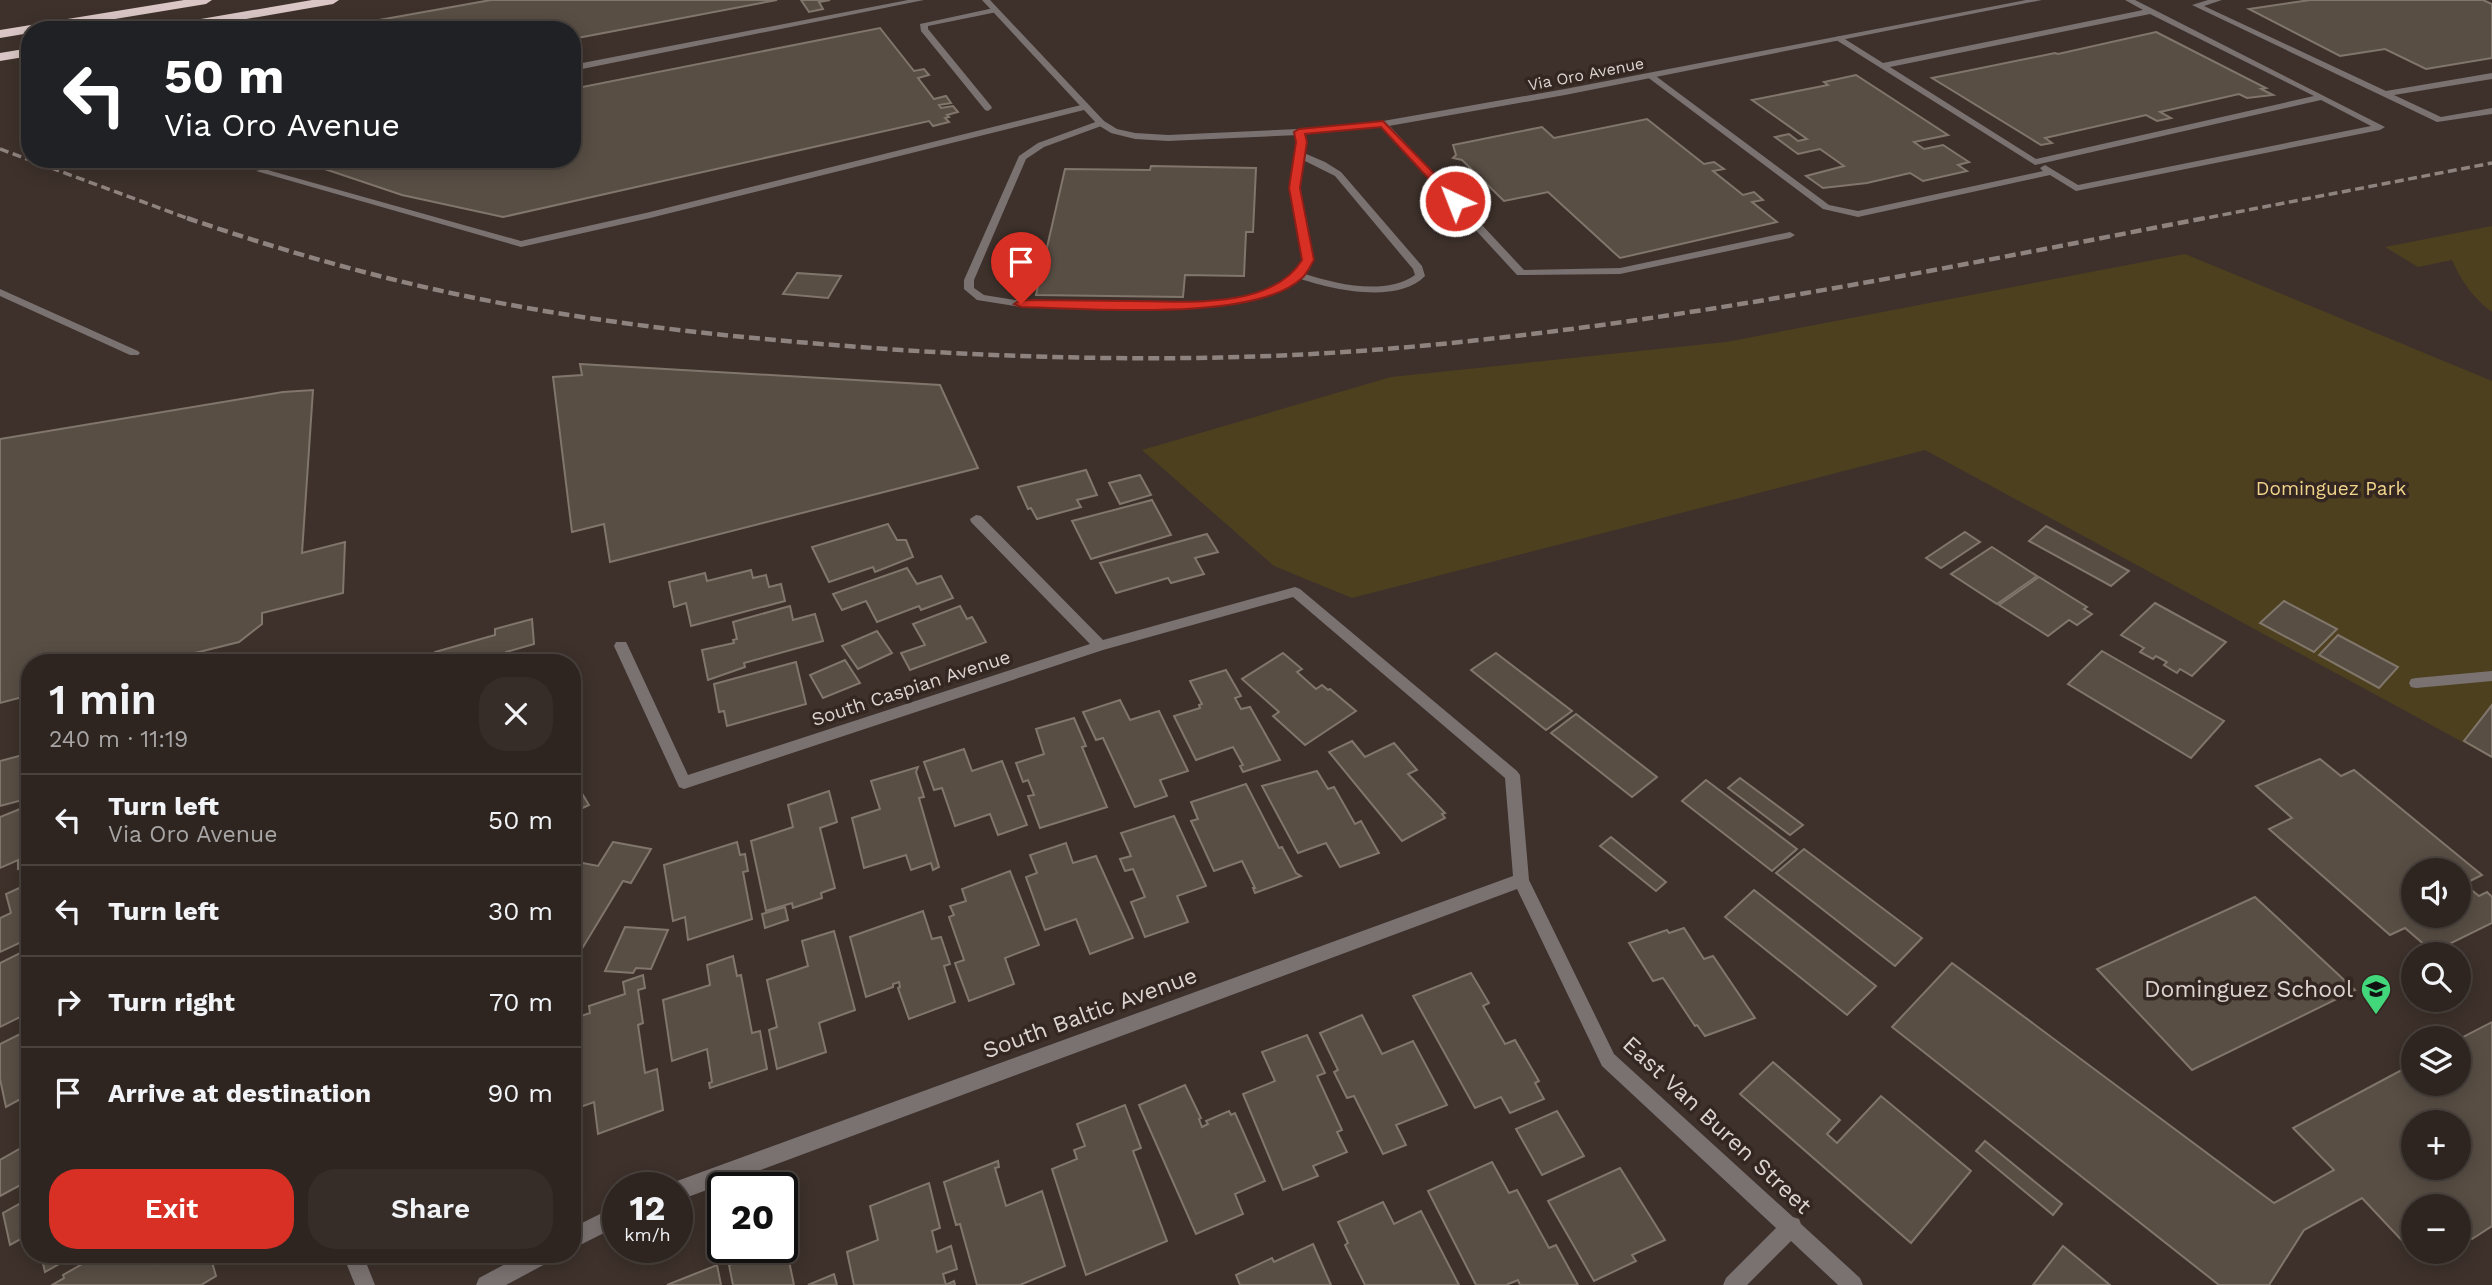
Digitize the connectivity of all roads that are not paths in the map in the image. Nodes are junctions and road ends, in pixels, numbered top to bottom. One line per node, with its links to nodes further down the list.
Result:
1 (206, 0): 12 (highway)
2 (333, 0): 13 (highway)
3 (915, 0): 19 (street)
4 (986, 0): 10 (street)
5 (2038, 0): 16 (street, Via Oro Avenue)
6 (2129, 0): 11 (street)
7 (2186, 0): 9 (street)
8 (2218, 0): 9 (street)
9 (2196, 5): 23 (street)
10 (995, 10): 25 (street); 26 (street)
11 (2151, 11): 20 (street); 24 (street)
12 (79, 21)
13 (212, 21)
14 (21, 31): 15 (highway)
15 (0, 34)
16 (1837, 38): 20 (street); 21 (street, Via Oro Avenue)
17 (21, 54): 18 (highway)
18 (0, 57)
19 (581, 66)
20 (1883, 66): 32 (street)
21 (1650, 76): 29 (street, Via Oro Avenue); 34 (street)
22 (2492, 76): 23 (street)
23 (2385, 94): 27 (street)
24 (2322, 97): 32 (street); 34 (street)
25 (1086, 107): 28 (street); 33 (street)
26 (988, 108)
27 (2492, 111)
28 (1101, 123): 30 (street, Via Oro Avenue); 36 (street)
29 (1383, 124): 30 (street, Via Oro Avenue); 35 (street)
30 (1299, 132): 31 (street)
31 (1300, 155): 36 (street); 36 (street)
32 (2035, 162): 34 (street)
33 (261, 171)
34 (2051, 172)
35 (1790, 235)
36 (1299, 275)
37 (0, 292): 38 (street)
38 (134, 353)
39 (976, 519): 42 (street)
40 (1296, 592): 42 (street, South Caspian Avenue); 45 (street, East Van Buren Street)
41 (621, 646): 42 (street, South Caspian Avenue)
42 (1100, 646)
43 (2492, 676): 44 (street)
44 (2416, 683)
45 (1521, 880): 46 (street, South Baltic Avenue); 48 (street, East Van Buren Street)
46 (693, 1185)
47 (602, 1223): 49 (street)
48 (1792, 1226): 54 (street); 55 (street, East Van Buren Street)
49 (581, 1234)
50 (356, 1263): 52 (street)
51 (527, 1263): 53 (street)
52 (365, 1285)
53 (486, 1285)
54 (1733, 1285)
55 (1853, 1285)

